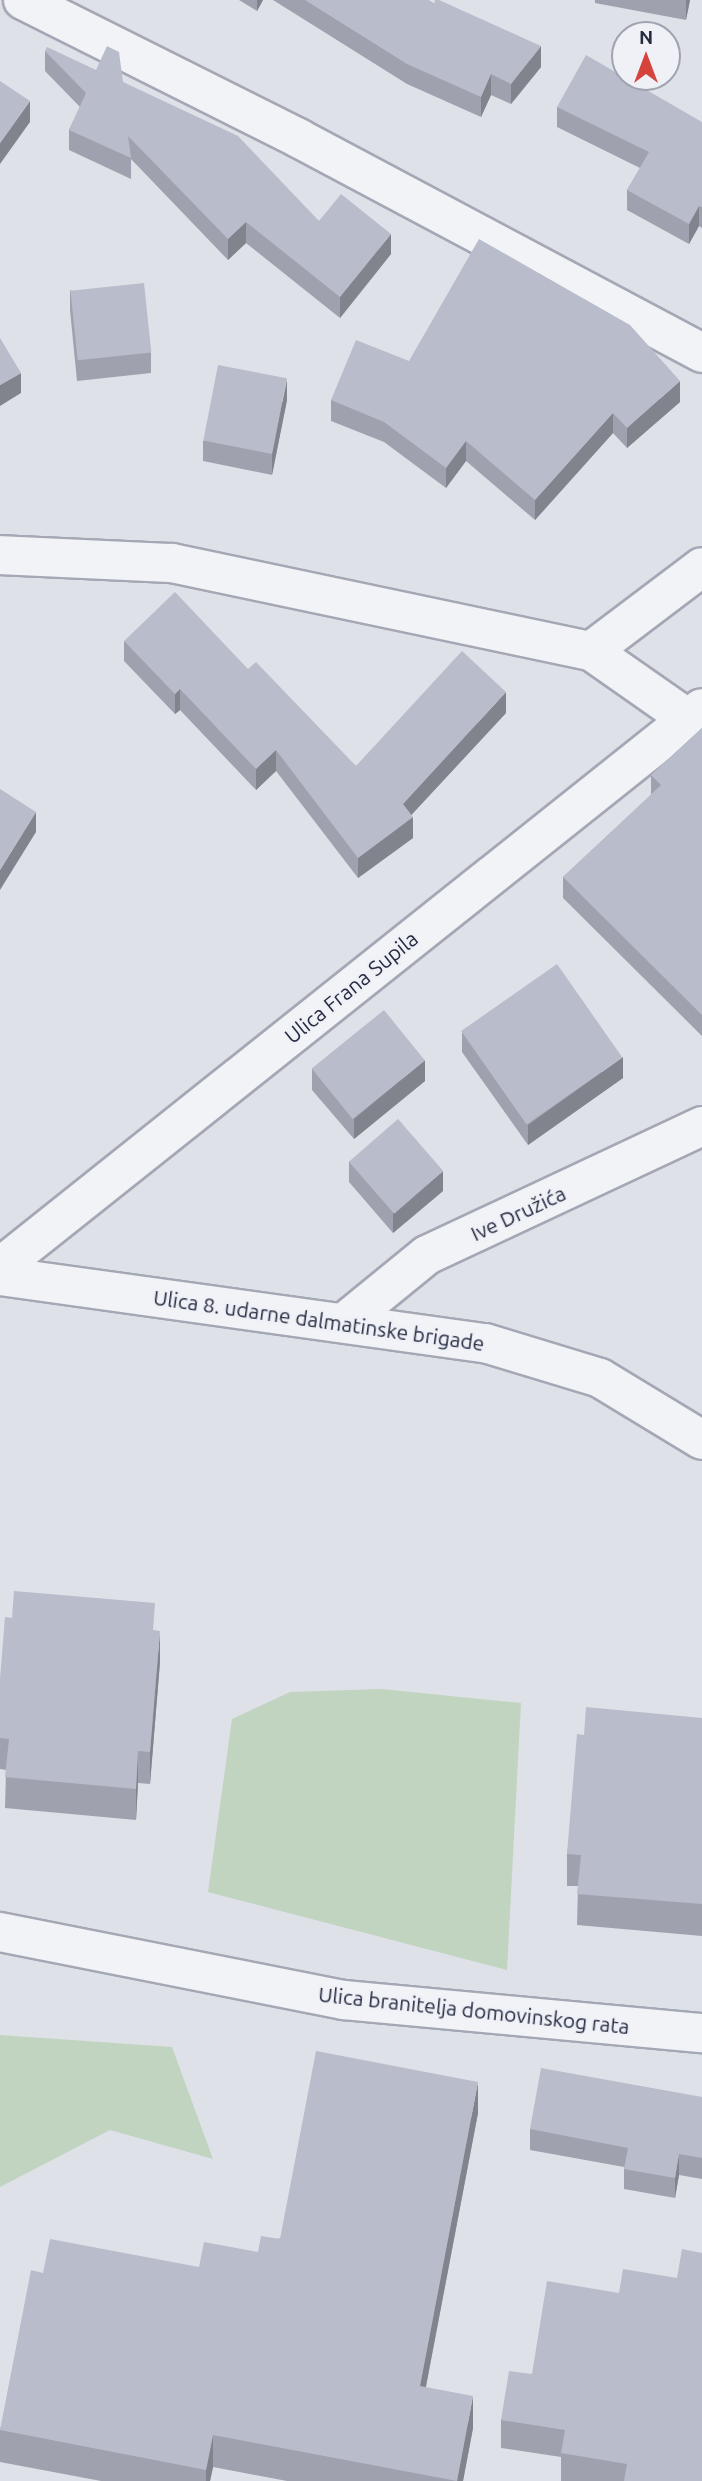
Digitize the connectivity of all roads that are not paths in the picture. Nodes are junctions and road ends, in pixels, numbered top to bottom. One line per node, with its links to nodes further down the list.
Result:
1 (23, 0): 2 (street)
2 (702, 353)
3 (0, 555): 5 (street)
4 (702, 567): 5 (street)
5 (591, 651): 6 (street)
6 (695, 713): 8 (street, Ulica Frana Supila)
7 (702, 1126): 10 (street, Ive Družića)
8 (0, 1267)
9 (0, 1276): 10 (street, Ulica 8. udarne dalmatinske brigade)
10 (346, 1321): 11 (street, Ulica 8. udarne dalmatinske brigade)
11 (702, 1440)
12 (0, 1932): 13 (street, Ulica branitelja domovinskog rata)
13 (702, 2033)

